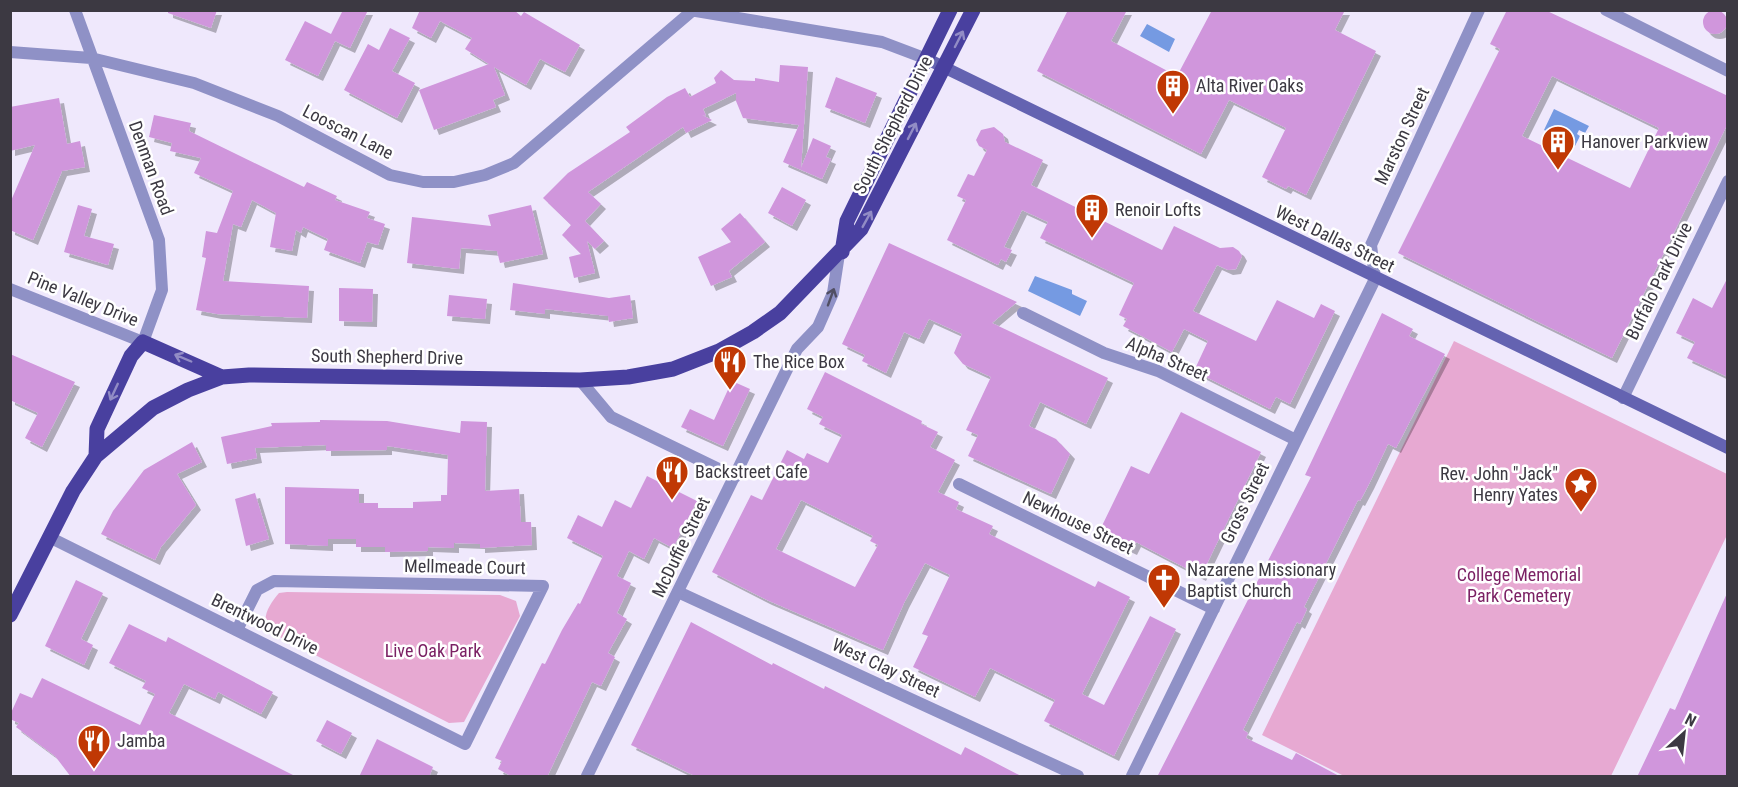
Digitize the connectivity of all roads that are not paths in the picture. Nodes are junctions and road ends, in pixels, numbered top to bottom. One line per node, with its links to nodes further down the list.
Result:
1 (75, 10): 8 (street, Denman Road)
2 (950, 10): 9 (main road, South Shepherd Drive)
3 (973, 10): 10 (main road, South Shepherd Drive, one-way to 3)
4 (1479, 10): 14 (street, Marston Street)
5 (1606, 10): 11 (street)
6 (691, 11): 8 (street, Looscan Lane); 9 (street)
7 (10, 52): 8 (street, Looscan Lane)
8 (91, 58): 17 (street, Denman Road)
9 (927, 59): 10 (main road, West Dallas Street); 13 (main road, South Shepherd Drive)
10 (945, 67): 13 (main road, South Shepherd Drive, one-way to 10); 14 (main road, West Dallas Street)
11 (1728, 71)
12 (1728, 181): 20 (street, Buffalo Park Drive)
13 (840, 253): 19 (main road, South Shepherd Drive); 24 (street, McDuffie Street, one-way to 13)
14 (1375, 279): 20 (main road, West Dallas Street); 21 (street, Gross Street)
15 (10, 289): 17 (street, Pine Valley Drive)
16 (1023, 313): 21 (street, Alpha Street)
17 (143, 342): 18 (main road, one-way to 17); 23 (main road, one-way to 23)
18 (222, 377): 19 (main road, South Shepherd Drive); 23 (main road, South Shepherd Drive)
19 (580, 380): 24 (street)
20 (1623, 398): 22 (main road, West Dallas Street)
21 (1296, 440): 29 (street, Gross Street)
22 (1728, 448)
23 (96, 456): 26 (main road, South Shepherd Drive)
24 (735, 477): 27 (street, McDuffie Street)
25 (959, 484): 29 (street, Newhouse Street)
26 (49, 537): 28 (main road, South Shepherd Drive); 31 (street, Brentwood Drive)
27 (678, 592): 33 (street, McDuffie Street); 34 (street, West Clay Street)
28 (15, 595): 30 (main road, South Shepherd Drive)
29 (1214, 609): 35 (street, Gross Street)
30 (10, 615)
31 (237, 630): 32 (street, Brentwood Drive); 32 (street, Mellmeade Court)
32 (465, 744)
33 (587, 777)
34 (1078, 777)
35 (1132, 777)

